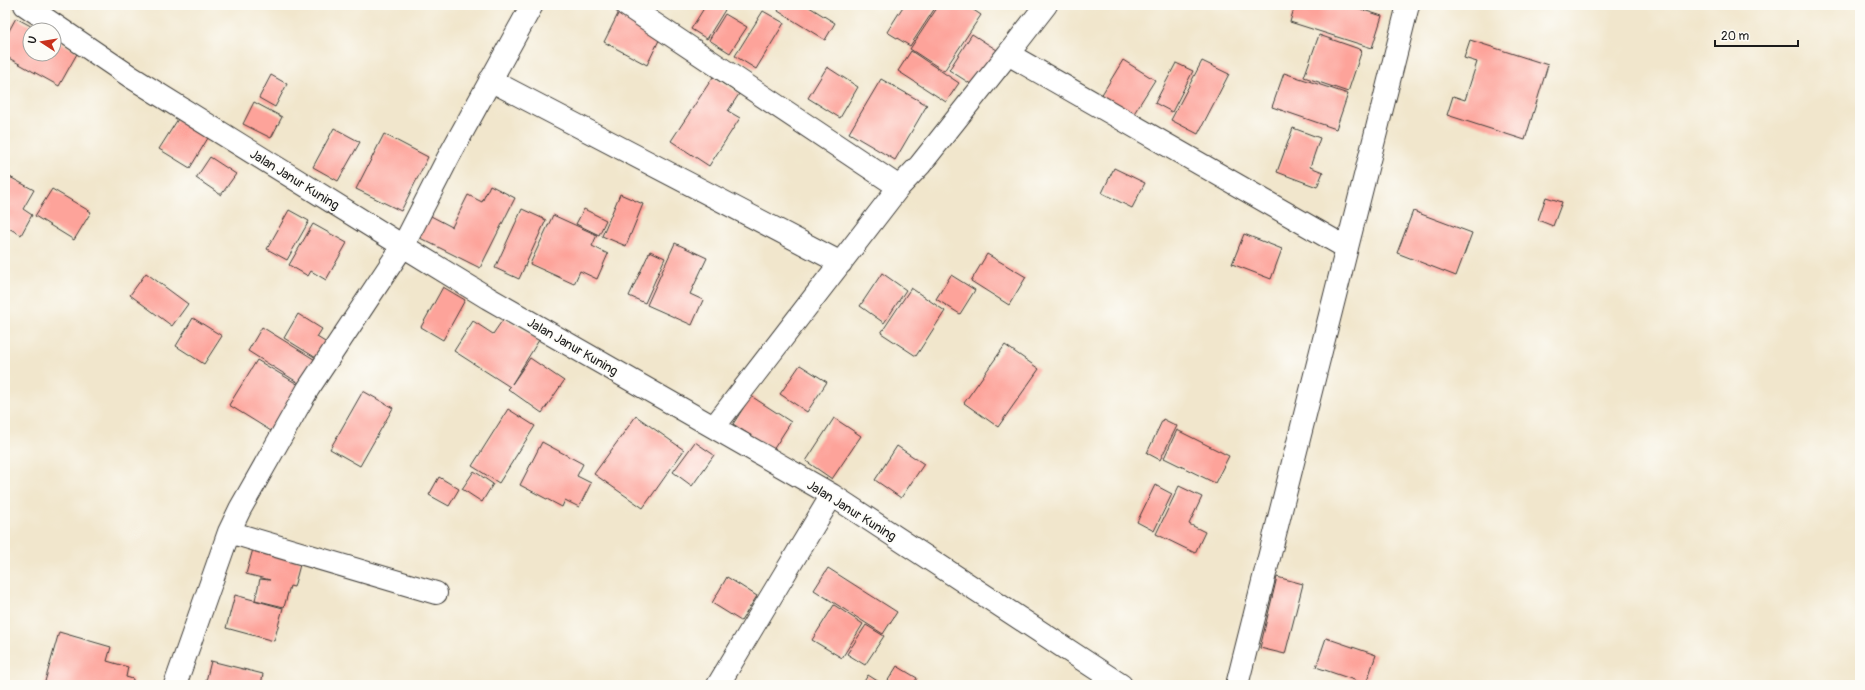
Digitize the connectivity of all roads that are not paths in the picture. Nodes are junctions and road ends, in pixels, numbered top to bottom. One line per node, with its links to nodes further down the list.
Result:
1 (25, 5): 9 (street, Jalan Janur Kuning)
2 (532, 5): 7 (street)
3 (626, 5): 8 (street)
4 (1046, 5): 6 (street)
5 (1408, 5): 10 (street)
6 (1008, 54): 8 (street); 10 (street)
7 (490, 80): 9 (street); 11 (street)
8 (899, 187): 11 (street)
9 (403, 246): 12 (street, Jalan Janur Kuning); 14 (street)
10 (1347, 248): 19 (street)
11 (841, 263): 12 (street)
12 (714, 427): 13 (street, Jalan Janur Kuning)
13 (832, 495): 17 (street); 18 (street, Jalan Janur Kuning)
14 (229, 532): 15 (street); 16 (street)
15 (436, 593)
16 (175, 685)
17 (718, 685)
18 (1121, 685)
19 (1237, 685)

